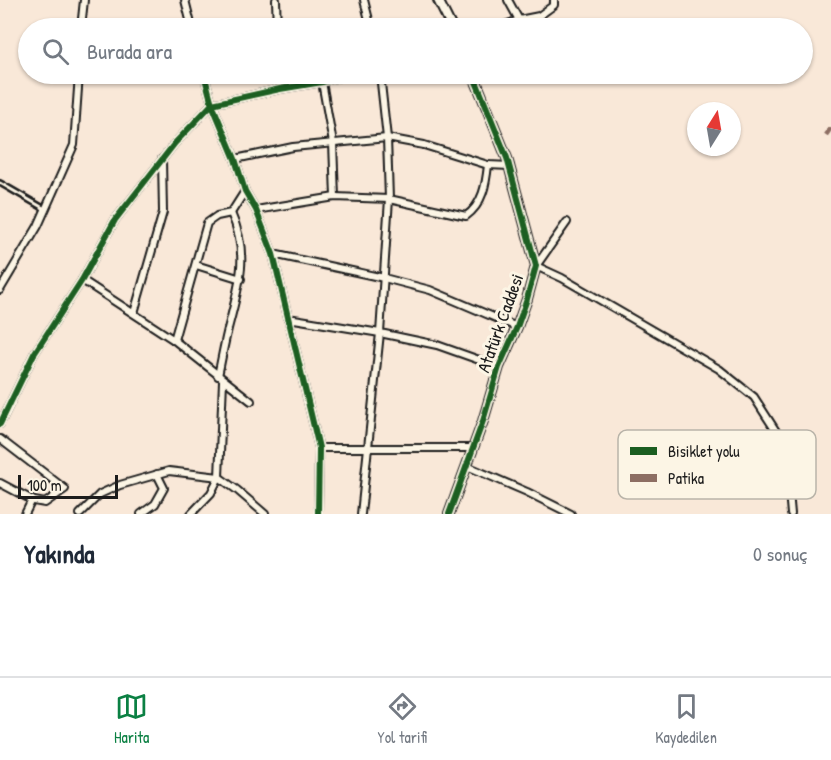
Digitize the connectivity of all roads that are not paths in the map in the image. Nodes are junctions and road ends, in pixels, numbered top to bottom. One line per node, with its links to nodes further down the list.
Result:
1 (84, 0): 8 (street)
2 (185, 0): 9 (street)
3 (276, 0): 10 (street)
4 (364, 0): 11 (street)
5 (437, 0): 12 (street)
6 (508, 0): 13 (street)
7 (554, 0): 14 (street)
8 (82, 18)
9 (190, 18)
10 (277, 18)
11 (368, 18)
12 (447, 18)
13 (518, 18)
14 (529, 18)
15 (78, 84): 34 (street)
16 (207, 84): 23 (street)
17 (280, 84): 22 (street)
18 (310, 84): 22 (street)
19 (322, 84): 25 (street)
20 (381, 84): 24 (street)
21 (477, 84): 29 (street, Atatürk Caddesi)
22 (280, 89): 23 (street)
23 (212, 104): 26 (street); 27 (street)
24 (387, 138): 25 (street); 28 (street); 33 (street)
25 (333, 143): 27 (street); 32 (street)
26 (162, 158): 43 (street); 45 (street)
27 (235, 159): 31 (street)
28 (488, 165): 29 (street); 33 (street)
29 (510, 166): 40 (street, Atatürk Caddesi)
30 (0, 183): 34 (lane)
31 (245, 191): 35 (street); 36 (street)
32 (335, 196): 33 (street); 35 (street)
33 (389, 199): 41 (street)
34 (45, 209): 44 (street)
35 (256, 210): 38 (street)
36 (231, 213): 39 (street); 42 (street)
37 (567, 222): 40 (street)
38 (273, 254): 41 (street); 46 (street)
39 (196, 266): 42 (street); 49 (street)
40 (536, 266): 47 (street, Atatürk Caddesi); 55 (street)
41 (384, 278): 47 (street); 48 (street)
42 (241, 279): 51 (street)
43 (82, 280): 45 (street); 54 (street)
44 (0, 290)
45 (134, 313): 49 (street)
46 (288, 318): 48 (street); 58 (street)
47 (517, 327): 50 (street, Atatürk Caddesi)
48 (380, 333): 50 (street); 57 (street)
49 (174, 340): 51 (street)
50 (499, 367): 59 (street, Atatürk Caddesi)
51 (218, 376): 52 (street)
52 (223, 381): 53 (street); 62 (street)
53 (251, 401)
54 (0, 424)
55 (774, 430)
56 (0, 439): 65 (street)
57 (368, 447): 58 (street); 59 (street); 72 (street)
58 (319, 448): 71 (street)
59 (473, 448): 60 (street, Atatürk Caddesi)
60 (467, 466): 73 (street, Atatürk Caddesi); 74 (street)
61 (157, 474): 62 (street); 67 (street); 68 (street)
62 (219, 477): 69 (street); 70 (street)
63 (0, 483): 65 (street)
64 (790, 499): 75 (street)
65 (32, 500): 66 (street)
66 (26, 514)
67 (80, 514)
68 (141, 514)
69 (191, 514)
70 (265, 514)
71 (318, 514)
72 (362, 514)
73 (449, 514)
74 (571, 514)
75 (791, 514)

